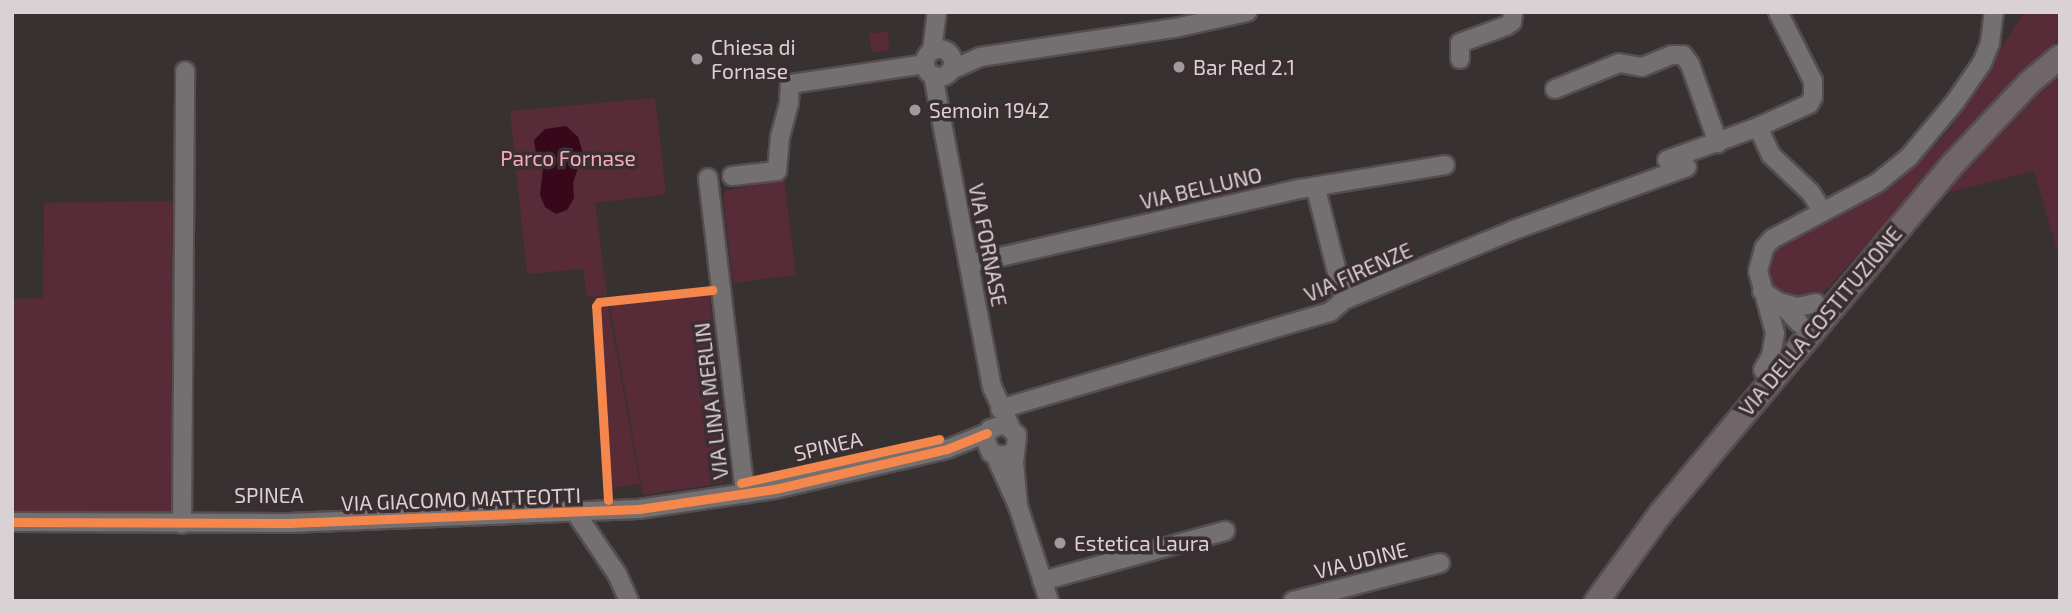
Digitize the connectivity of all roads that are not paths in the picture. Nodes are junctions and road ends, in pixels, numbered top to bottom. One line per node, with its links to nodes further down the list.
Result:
1 (938, 12): 8 (street, VIA FORNASE)
2 (1247, 12): 8 (street)
3 (1513, 12): 7 (street)
4 (1777, 12): 11 (street)
5 (1994, 12): 19 (street)
6 (2060, 56): 20 (main road, VIA DELLA COSTITUZIONE)
7 (1460, 59)
8 (940, 63): 16 (street); 21 (street, VIA FORNASE)
9 (185, 71): 39 (street)
10 (1555, 89): 12 (street)
11 (1759, 127): 12 (street); 19 (street)
12 (1718, 143): 13 (street)
13 (1667, 160)
14 (1445, 165): 18 (street, VIA BELLUNO)
15 (1687, 167): 22 (street, VIA FIRENZE)
16 (732, 176)
17 (708, 178): 35 (street, VIA LINA MERLIN)
18 (1316, 189): 21 (street, VIA BELLUNO); 22 (street)
19 (1822, 212): 24 (street)
20 (1898, 228): 23 (main road); 25 (main road, VIA DELLA COSTITUZIONE)
21 (969, 264): 27 (street, VIA FORNASE)
22 (1344, 300): 28 (street, VIA FIRENZE)
23 (1816, 303): 24 (street)
24 (1776, 309): 25 (street); 26 (street)
25 (1800, 333): 32 (main road, VIA DELLA COSTITUZIONE)
26 (1763, 370): 32 (main road)
27 (992, 387): 28 (street, VIA FORNASE); 30 (street, VIA FORNASE)
28 (1000, 409): 29 (street, VIA FORNASE)
29 (1010, 426): 30 (street); 33 (street, VIA FORNASE)
30 (988, 431): 31 (street, VIA GIACOMO MATTEOTTI); 34 (street, VIA FORNASE)
31 (947, 449): 34 (street, VIA GIACOMO MATTEOTTI); 35 (street, VIA GIACOMO MATTEOTTI)
32 (1713, 450): 46 (main road, VIA DELLA COSTITUZIONE)
33 (1014, 451): 34 (street); 36 (street, VIA FORNASE)
34 (993, 454): 36 (street, VIA FORNASE)
35 (745, 494): 37 (street, VIA GIACOMO MATTEOTTI)
36 (1018, 506): 42 (street, VIA FORNASE)
37 (575, 512): 39 (street, VIA GIACOMO MATTEOTTI); 43 (street)
38 (12, 522): 39 (street, VIA GIACOMO MATTEOTTI)
39 (182, 524)
40 (1225, 531): 42 (street)
41 (1440, 564): 45 (street, VIA UDINE)
42 (1042, 581): 44 (street, VIA FORNASE)
43 (629, 601)
44 (1049, 601)
45 (1293, 601)
46 (1596, 601)

